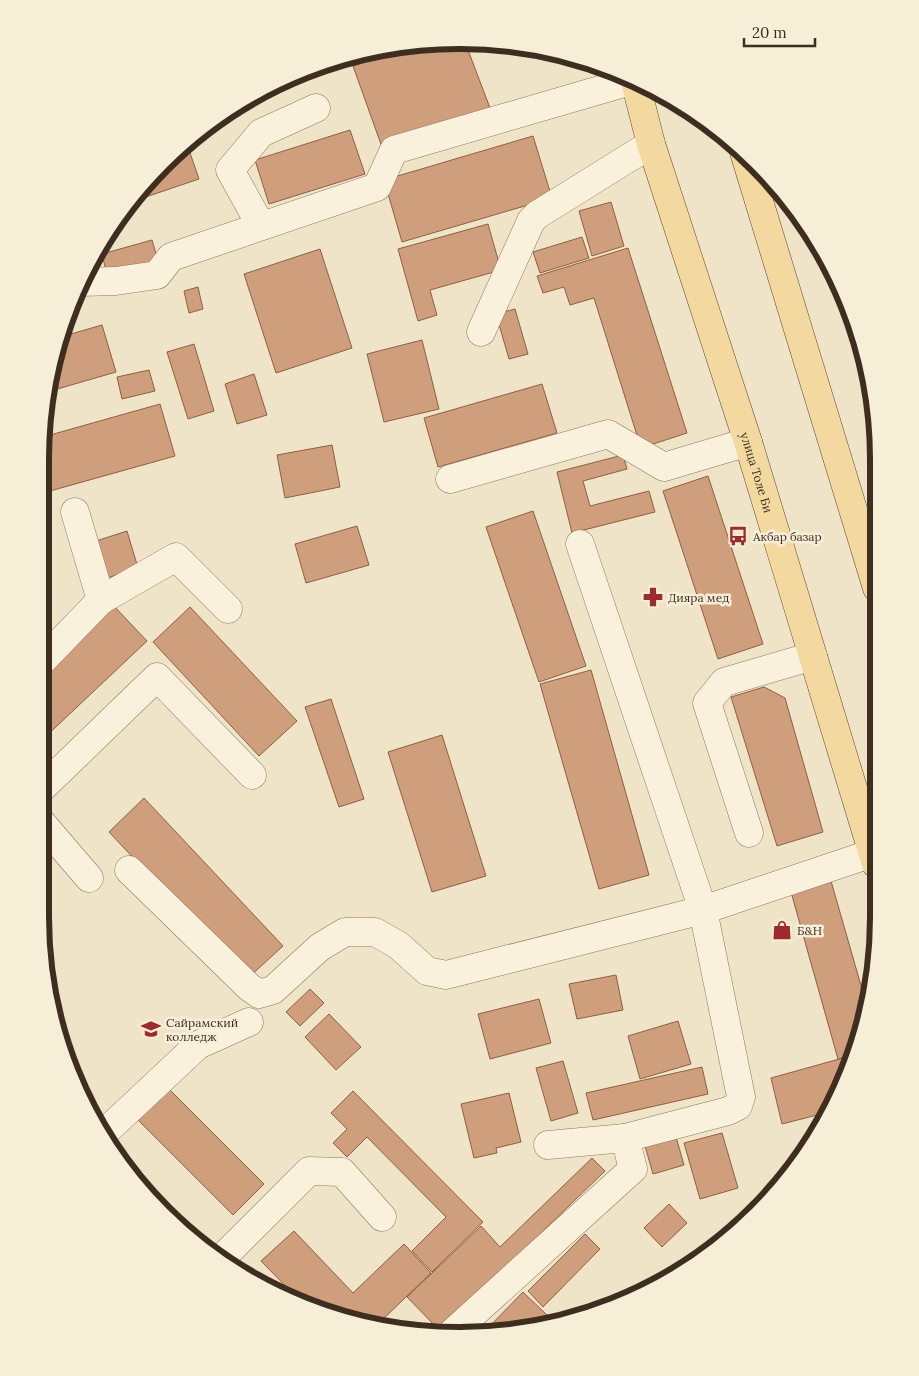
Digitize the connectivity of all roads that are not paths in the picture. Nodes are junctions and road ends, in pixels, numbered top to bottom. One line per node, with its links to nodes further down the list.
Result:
1 (625, 84): 6 (lane)
2 (637, 89): 4 (main road, улица Толе Би)
3 (316, 108): 6 (lane)
4 (651, 144): 8 (lane); 9 (main road, улица Толе Би)
5 (749, 168): 13 (main road)
6 (261, 226): 7 (lane)
7 (89, 282)
8 (481, 332)
9 (748, 442): 10 (lane); 17 (main road, улица Толе Би)
10 (450, 480)
11 (75, 512): 14 (lane)
12 (580, 544): 26 (lane)
13 (870, 565)
14 (101, 600): 15 (lane); 16 (lane)
15 (228, 609)
16 (49, 654)
17 (813, 656): 21 (lane); 22 (main road, улица Толе Би)
18 (252, 775): 19 (lane)
19 (49, 783)
20 (49, 831): 25 (lane)
21 (749, 833)
22 (870, 845)
23 (870, 859): 26 (lane)
24 (129, 870): 26 (lane)
25 (89, 878)
26 (703, 910): 29 (lane)
27 (249, 1022): 28 (lane)
28 (108, 1129)
29 (625, 1138): 30 (lane); 33 (lane)
30 (548, 1145)
31 (382, 1218): 32 (lane)
32 (226, 1254)
33 (459, 1327)

